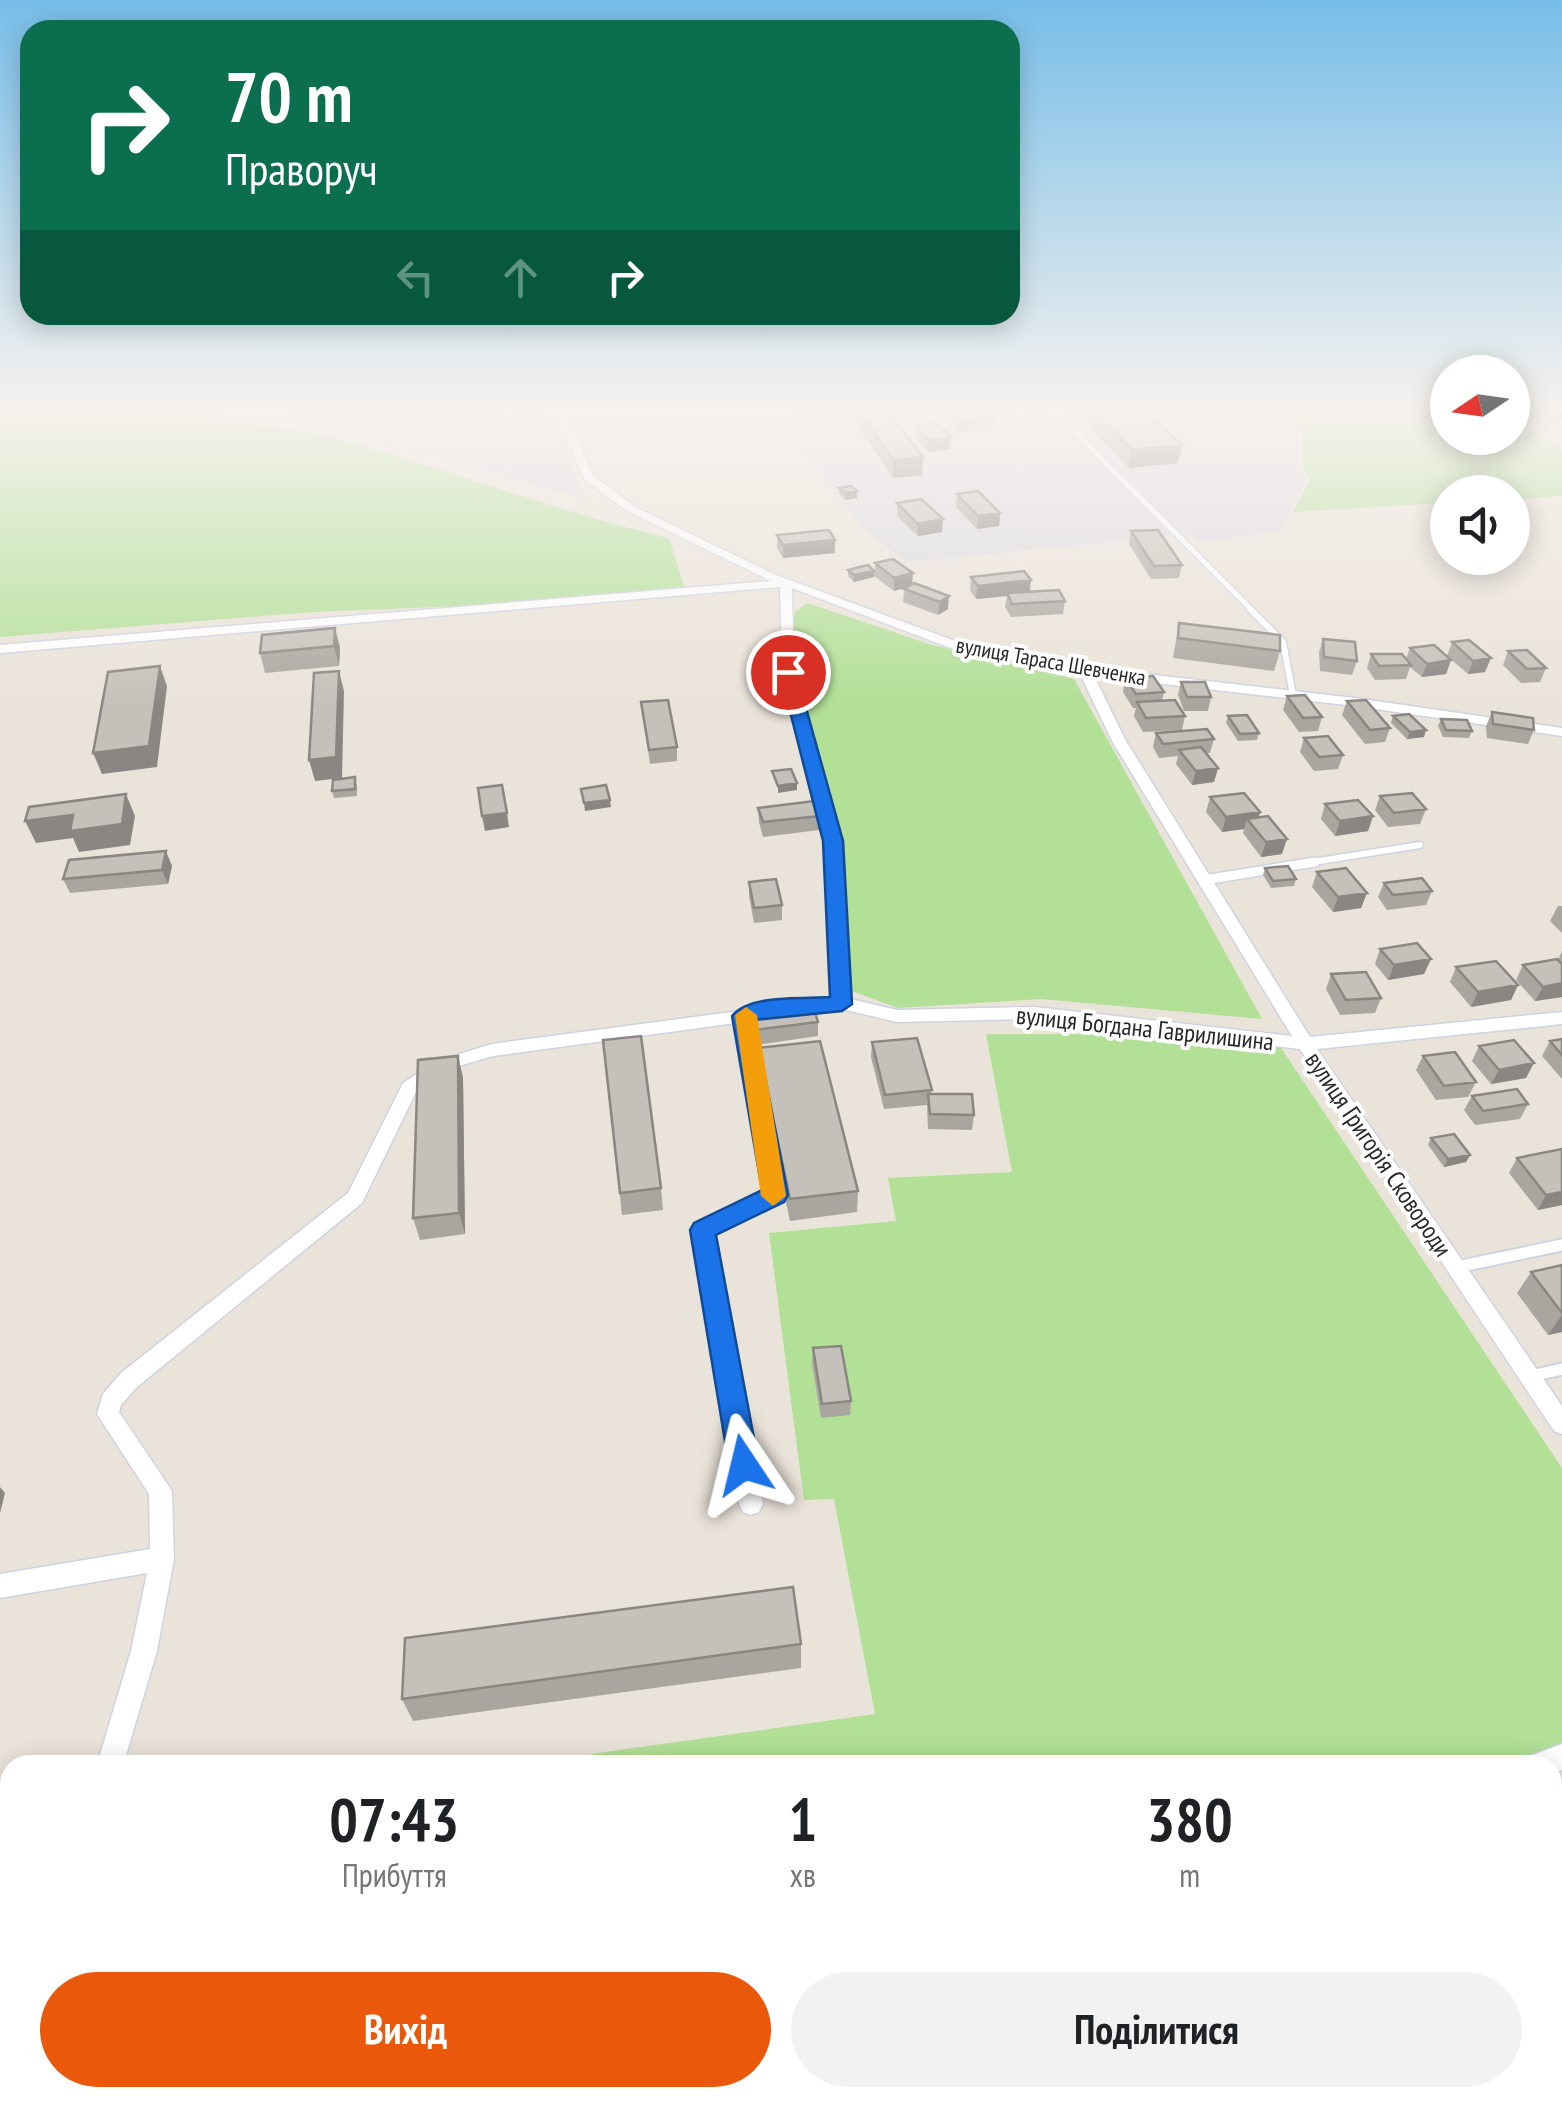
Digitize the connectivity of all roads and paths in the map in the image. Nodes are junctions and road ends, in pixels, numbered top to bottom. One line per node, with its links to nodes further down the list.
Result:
1 (635, 509): 4 (street, вулиця Тараса Шевченка)
2 (1151, 509): 5 (lane)
3 (0, 649): 9 (street)
4 (1085, 671): 5 (street, вулиця Тараса Шевченка); 8 (street, вулиця Григорія Сковороди)
5 (1293, 694): 6 (street, вулиця Тараса Шевченка)
6 (1562, 732)
7 (1420, 845): 8 (lane)
8 (1204, 880): 12 (street, вулиця Григорія Сковороди)
9 (842, 1004): 10 (street, вулиця Богдана Гаврилишина); 12 (street, вулиця Богдана Гаврилишина)
10 (743, 1016): 18 (street); 19 (street, вулиця Богдана Гаврилишина)
11 (1562, 1018): 12 (street, вулиця Богдана Гаврилишина)
12 (1305, 1044): 14 (street, вулиця Григорія Сковороди)
13 (1562, 1245): 14 (lane)
14 (1455, 1268): 16 (street, вулиця Григорія Сковороди)
15 (1562, 1369): 16 (lane)
16 (1529, 1376): 17 (street, вулиця Григорія Сковороди)
17 (1562, 1424)
18 (750, 1504)
19 (162, 1558): 20 (street); 21 (street, вулиця Богдана Гаврилишина)
20 (0, 1586)
21 (113, 1755)

